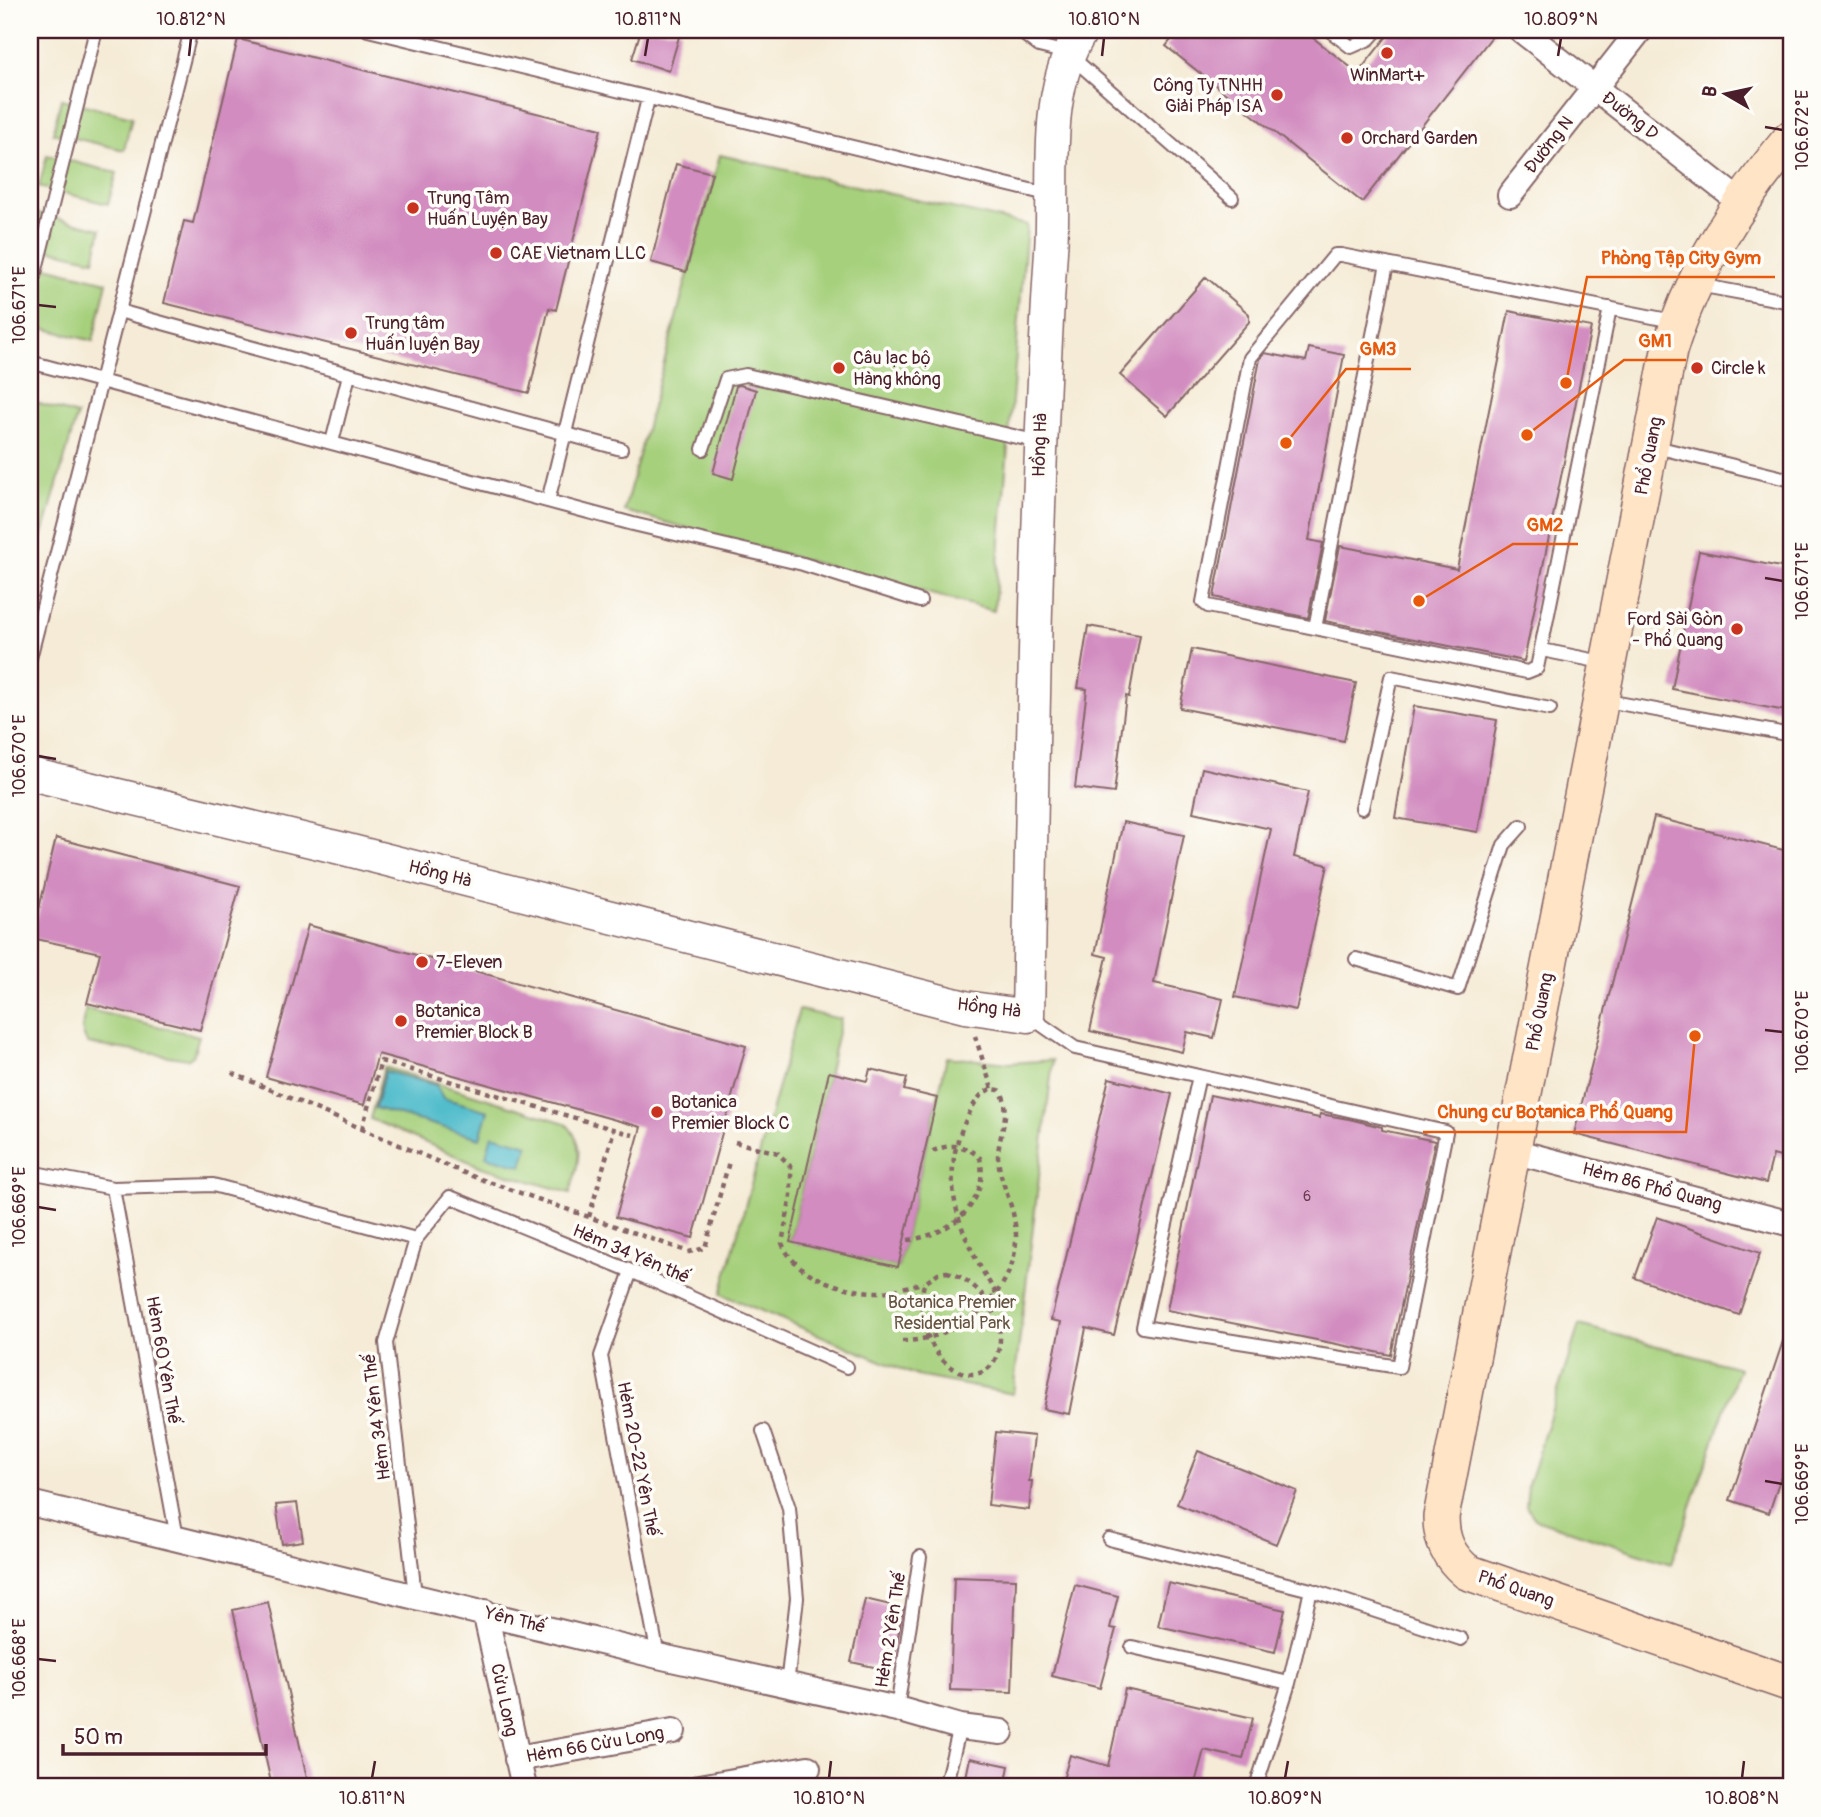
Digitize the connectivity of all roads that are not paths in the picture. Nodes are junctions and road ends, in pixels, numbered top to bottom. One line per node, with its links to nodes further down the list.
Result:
1 (96, 30): 19 (lane)
2 (191, 30): 22 (lane)
3 (368, 30): 11 (lane)
4 (1018, 30): 9 (lane)
5 (1329, 30): 6 (lane)
6 (1377, 30)
7 (1521, 30): 10 (street, Đường D)
8 (1640, 30): 10 (street, Đường N)
9 (1075, 42): 14 (street, Hồng Hà); 15 (lane)
10 (1594, 88): 13 (street, Đường N); 16 (street, Đường D)
11 (648, 99): 14 (lane); 27 (lane)
12 (1791, 138): 16 (main road, Phổ Quang)
13 (1510, 195)
14 (1055, 196): 29 (street, Hồng Hà)
15 (1231, 198)
16 (1740, 202): 18 (main road, Phổ Quang)
17 (1387, 264): 21 (lane); 36 (lane); 36 (lane)
18 (1694, 284): 20 (lane); 23 (main road, Phổ Quang)
19 (30, 293)
20 (1791, 302)
21 (1610, 308): 23 (lane); 37 (lane)
22 (119, 311): 25 (lane); 26 (lane)
23 (1678, 322): 30 (main road, Phổ Quang)
24 (30, 362): 26 (lane)
25 (348, 375): 27 (lane); 28 (lane)
26 (102, 380): 28 (lane); 38 (lane)
27 (567, 435): 31 (lane); 34 (lane)
28 (332, 442): 34 (lane)
29 (1039, 442): 32 (lane); 47 (street, Hồng Hà)
30 (1650, 446): 33 (lane); 39 (main road, Phổ Quang)
31 (621, 449)
32 (703, 449)
33 (1791, 480)
34 (548, 501): 35 (lane)
35 (920, 601)
36 (1315, 628): 37 (lane)
37 (1542, 650): 39 (lane)
38 (30, 658)
39 (1608, 663): 40 (main road, Phổ Quang)
40 (1601, 700): 42 (lane); 49 (main road, Phổ Quang)
41 (1550, 709): 44 (lane)
42 (1791, 735)
43 (30, 774): 47 (street, Hồng Hà)
44 (1362, 808)
45 (1521, 826): 46 (lane)
46 (1356, 959)
47 (1028, 1016): 48 (lane)
48 (1199, 1076): 48 (lane)
49 (1513, 1151): 52 (street, Hẻm 86 Phổ Quang); 68 (main road, Phổ Quang)
50 (30, 1171): 51 (lane)
51 (113, 1188): 53 (lane); 58 (lane, Hẻm 60 Yên Thế)
52 (1791, 1224)
53 (416, 1239): 54 (lane, Hẻm 34 Yên thế); 62 (lane, Hẻm 34 Yên Thế)
54 (631, 1271): 55 (lane, Hẻm 34 Yên thế); 66 (lane, Hẻm 20-22 Yên Thế)
55 (847, 1367)
56 (763, 1431): 69 (lane)
57 (30, 1503): 58 (street, Yên Thế)
58 (177, 1538): 62 (street, Yên Thế)
59 (1109, 1539): 61 (lane)
60 (920, 1557): 70 (lane, Hẻm 2 Yên Thế)
61 (1311, 1590): 64 (lane); 67 (lane)
62 (415, 1595): 63 (street, Yên Thế)
63 (485, 1612): 66 (street, Yên Thế); 74 (street, Cửu Long)
64 (1461, 1639)
65 (1132, 1647): 67 (lane)
66 (658, 1656): 69 (street, Yên Thế)
67 (1289, 1683): 79 (lane)
68 (1791, 1684)
69 (787, 1685): 70 (street, Yên Thế)
70 (897, 1709): 71 (street, Yên Thế)
71 (960, 1727): 73 (street, Yên Thế); 78 (lane)
72 (673, 1731): 74 (street, Hẻm 66 Cửu Long)
73 (1001, 1732)
74 (517, 1759): 76 (street, Cửu Long)
75 (808, 1768): 77 (street)
76 (524, 1787)
77 (700, 1787)
78 (945, 1787)
79 (1256, 1787)

